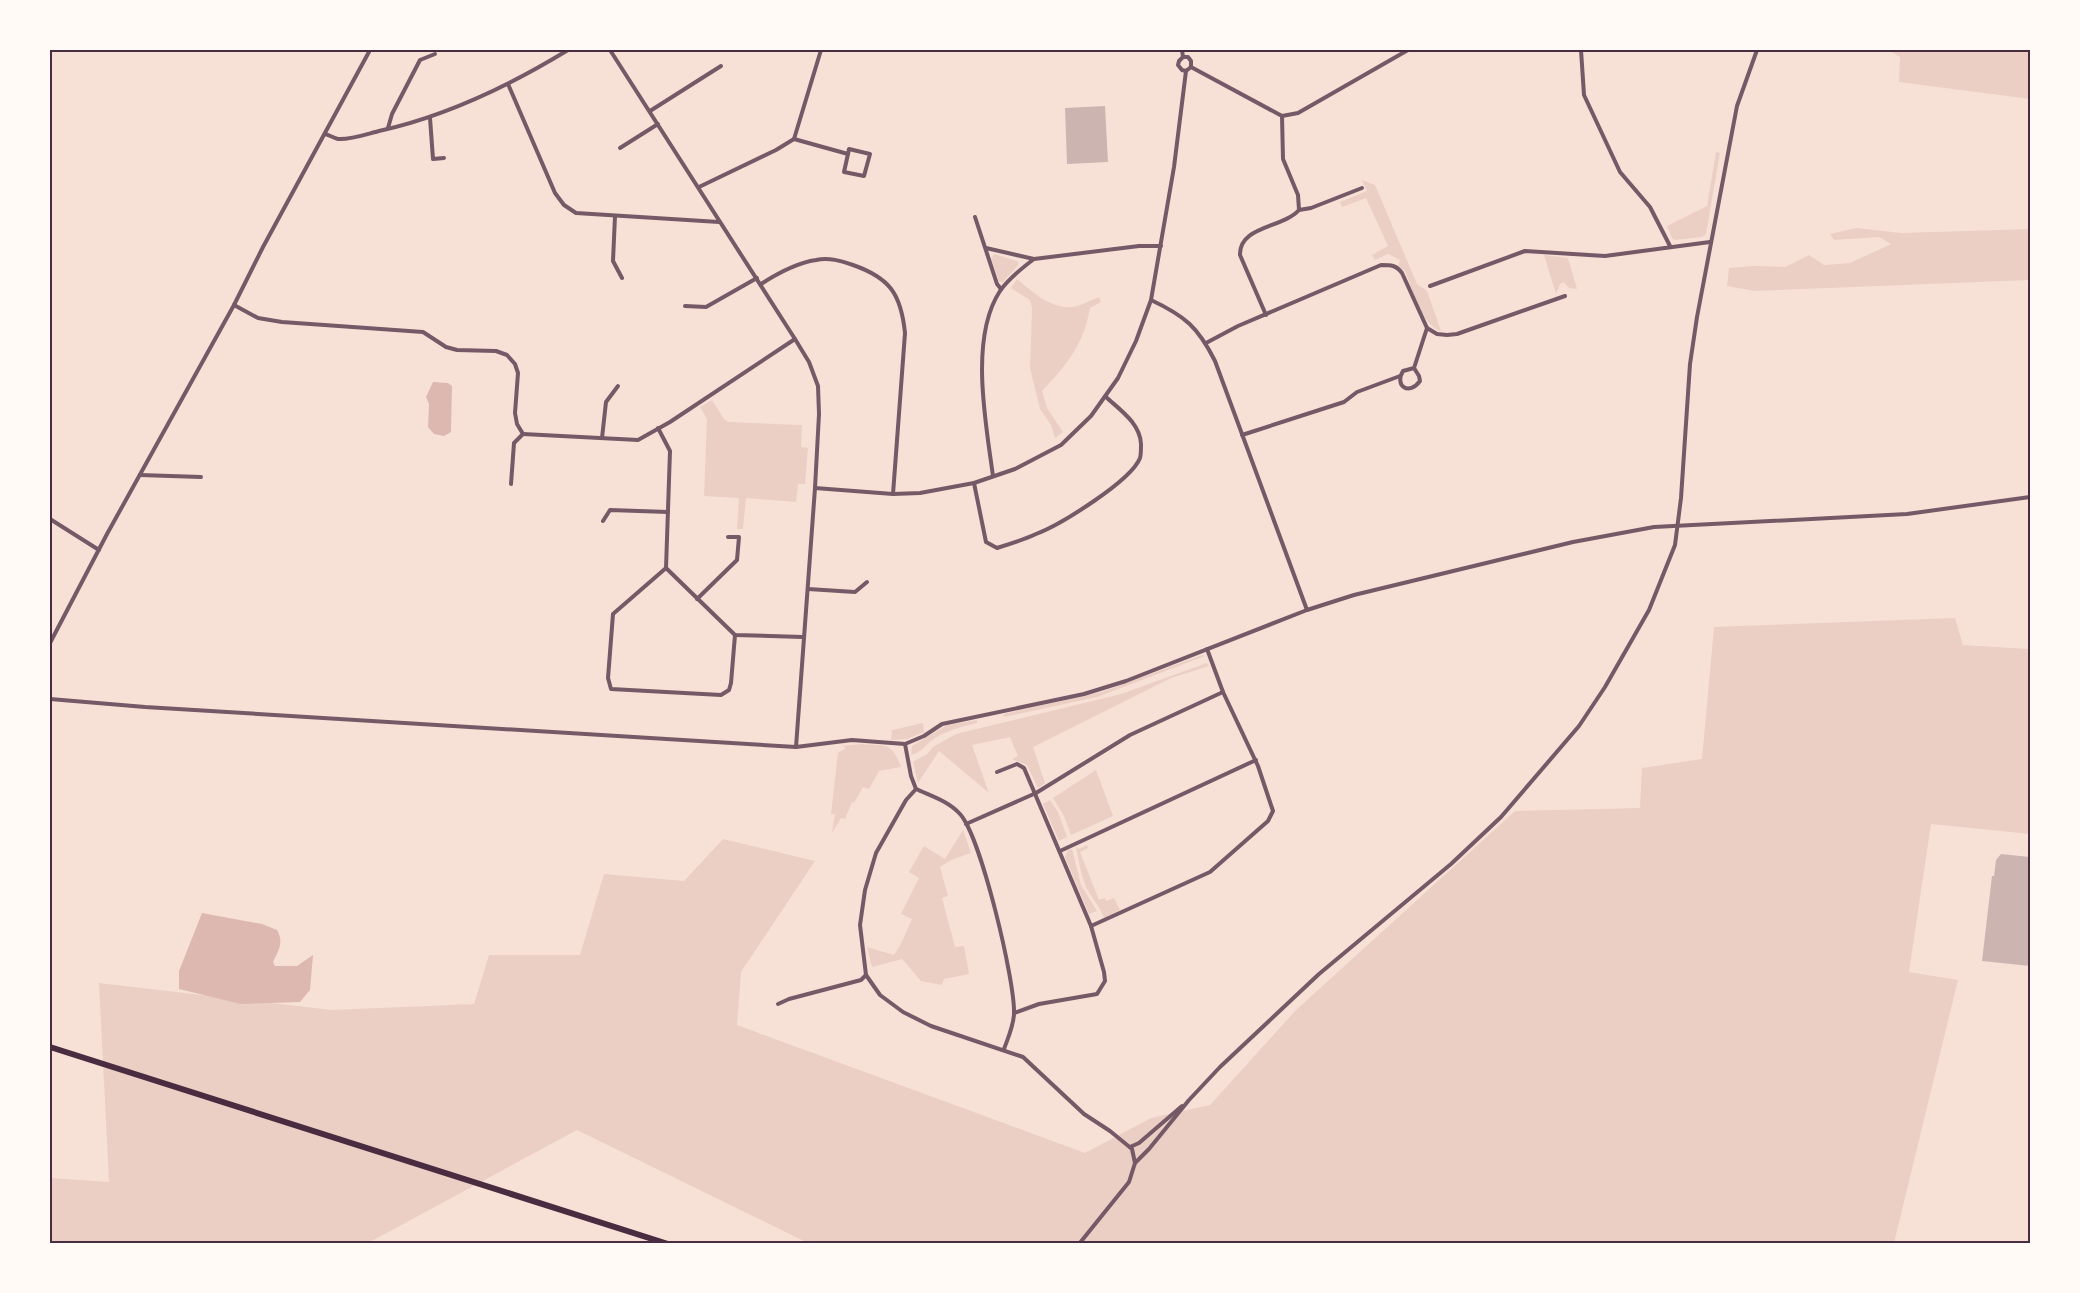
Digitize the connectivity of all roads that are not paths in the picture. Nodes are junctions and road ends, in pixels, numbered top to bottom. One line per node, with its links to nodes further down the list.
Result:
1 (370, 50): 20 (street)
2 (568, 50): 14 (street)
3 (610, 50): 15 (street)
4 (821, 50): 21 (street)
5 (1182, 50): 10 (street)
6 (1408, 50): 16 (street)
7 (1581, 50): 33 (street)
8 (1757, 50): 31 (street)
9 (435, 54): 19 (street)
10 (1183, 57): 12 (street); 13 (street)
11 (721, 66): 15 (street)
12 (1191, 67): 13 (street); 16 (street)
13 (1186, 70): 32 (street)
14 (508, 84): 17 (street); 28 (street)
15 (650, 111): 18 (street)
16 (1282, 116): 27 (street)
17 (430, 118): 19 (street); 24 (street)
18 (658, 124): 22 (street); 25 (street)
19 (388, 129): 20 (street)
20 (325, 134): 43 (street)
21 (794, 139): 23 (street); 25 (street)
22 (620, 148)
23 (848, 154): 23 (street)
24 (444, 158)
25 (699, 187): 30 (street)
26 (1362, 188): 27 (street)
27 (1299, 210): 45 (street)
28 (615, 216): 30 (street); 36 (street)
29 (975, 217): 34 (street)
30 (720, 222): 37 (street)
31 (1710, 242): 33 (street); 68 (street)
32 (1161, 246): 35 (street); 42 (street)
33 (1670, 247): 39 (street)
34 (985, 248): 35 (street); 40 (street)
35 (1034, 259): 40 (street)
36 (622, 278)
37 (757, 278): 38 (street); 44 (street)
38 (761, 284): 47 (street); 63 (street)
39 (1430, 286)
40 (1001, 289): 58 (street)
41 (1565, 296): 46 (street)
42 (1151, 300): 48 (street); 52 (street)
43 (234, 305): 54 (street); 57 (street)
44 (685, 306)
45 (1266, 315): 46 (street); 48 (street)
46 (1427, 328): 49 (street)
47 (795, 339): 53 (street); 62 (street)
48 (1206, 343): 55 (street)
49 (1414, 368): 50 (street); 50 (street)
50 (1400, 376): 55 (street)
51 (618, 386): 56 (street)
52 (1106, 397): 58 (street); 60 (street)
53 (658, 428): 56 (street); 65 (street)
54 (523, 434): 56 (street); 61 (street)
55 (1242, 435): 75 (street)
56 (602, 438)
57 (140, 475): 59 (street); 70 (street)
58 (993, 476): 60 (street)
59 (201, 477)
60 (974, 483): 63 (street)
61 (511, 484)
62 (815, 488): 63 (street); 73 (street)
63 (893, 494)
64 (2031, 497): 68 (street)
65 (668, 512): 67 (street); 71 (street)
66 (50, 519): 70 (street)
67 (603, 521)
68 (1678, 525): 75 (street); 96 (street)
69 (728, 537): 74 (street)
70 (99, 550): 78 (street)
71 (666, 568): 74 (street); 76 (street)
72 (867, 582): 73 (street)
73 (808, 589): 77 (street)
74 (697, 599): 76 (street)
75 (1307, 610): 79 (street)
76 (735, 635): 77 (street)
77 (803, 637): 83 (street)
78 (50, 643)
79 (1207, 649): 80 (street); 82 (street)
80 (1223, 692): 84 (street); 87 (street)
81 (50, 699): 83 (street)
82 (905, 744): 83 (street); 86 (street)
83 (796, 747)
84 (1256, 760): 89 (street); 90 (street)
85 (997, 772): 87 (street)
86 (916, 789): 88 (street); 91 (street)
87 (1036, 794): 88 (street); 89 (street)
88 (966, 824): 93 (street)
89 (1060, 851): 90 (street)
90 (1091, 926): 93 (street)
91 (866, 975): 92 (street); 95 (street)
92 (778, 1004)
93 (1014, 1013): 95 (street)
94 (50, 1047): 101 (main road)
95 (1004, 1049): 99 (street)
96 (1189, 1100): 99 (street); 100 (street)
97 (50, 1139): 98 (lane)
98 (51, 1144)
99 (1130, 1147): 100 (street)
100 (1135, 1163): 102 (street)
101 (668, 1244)
102 (1079, 1244)

